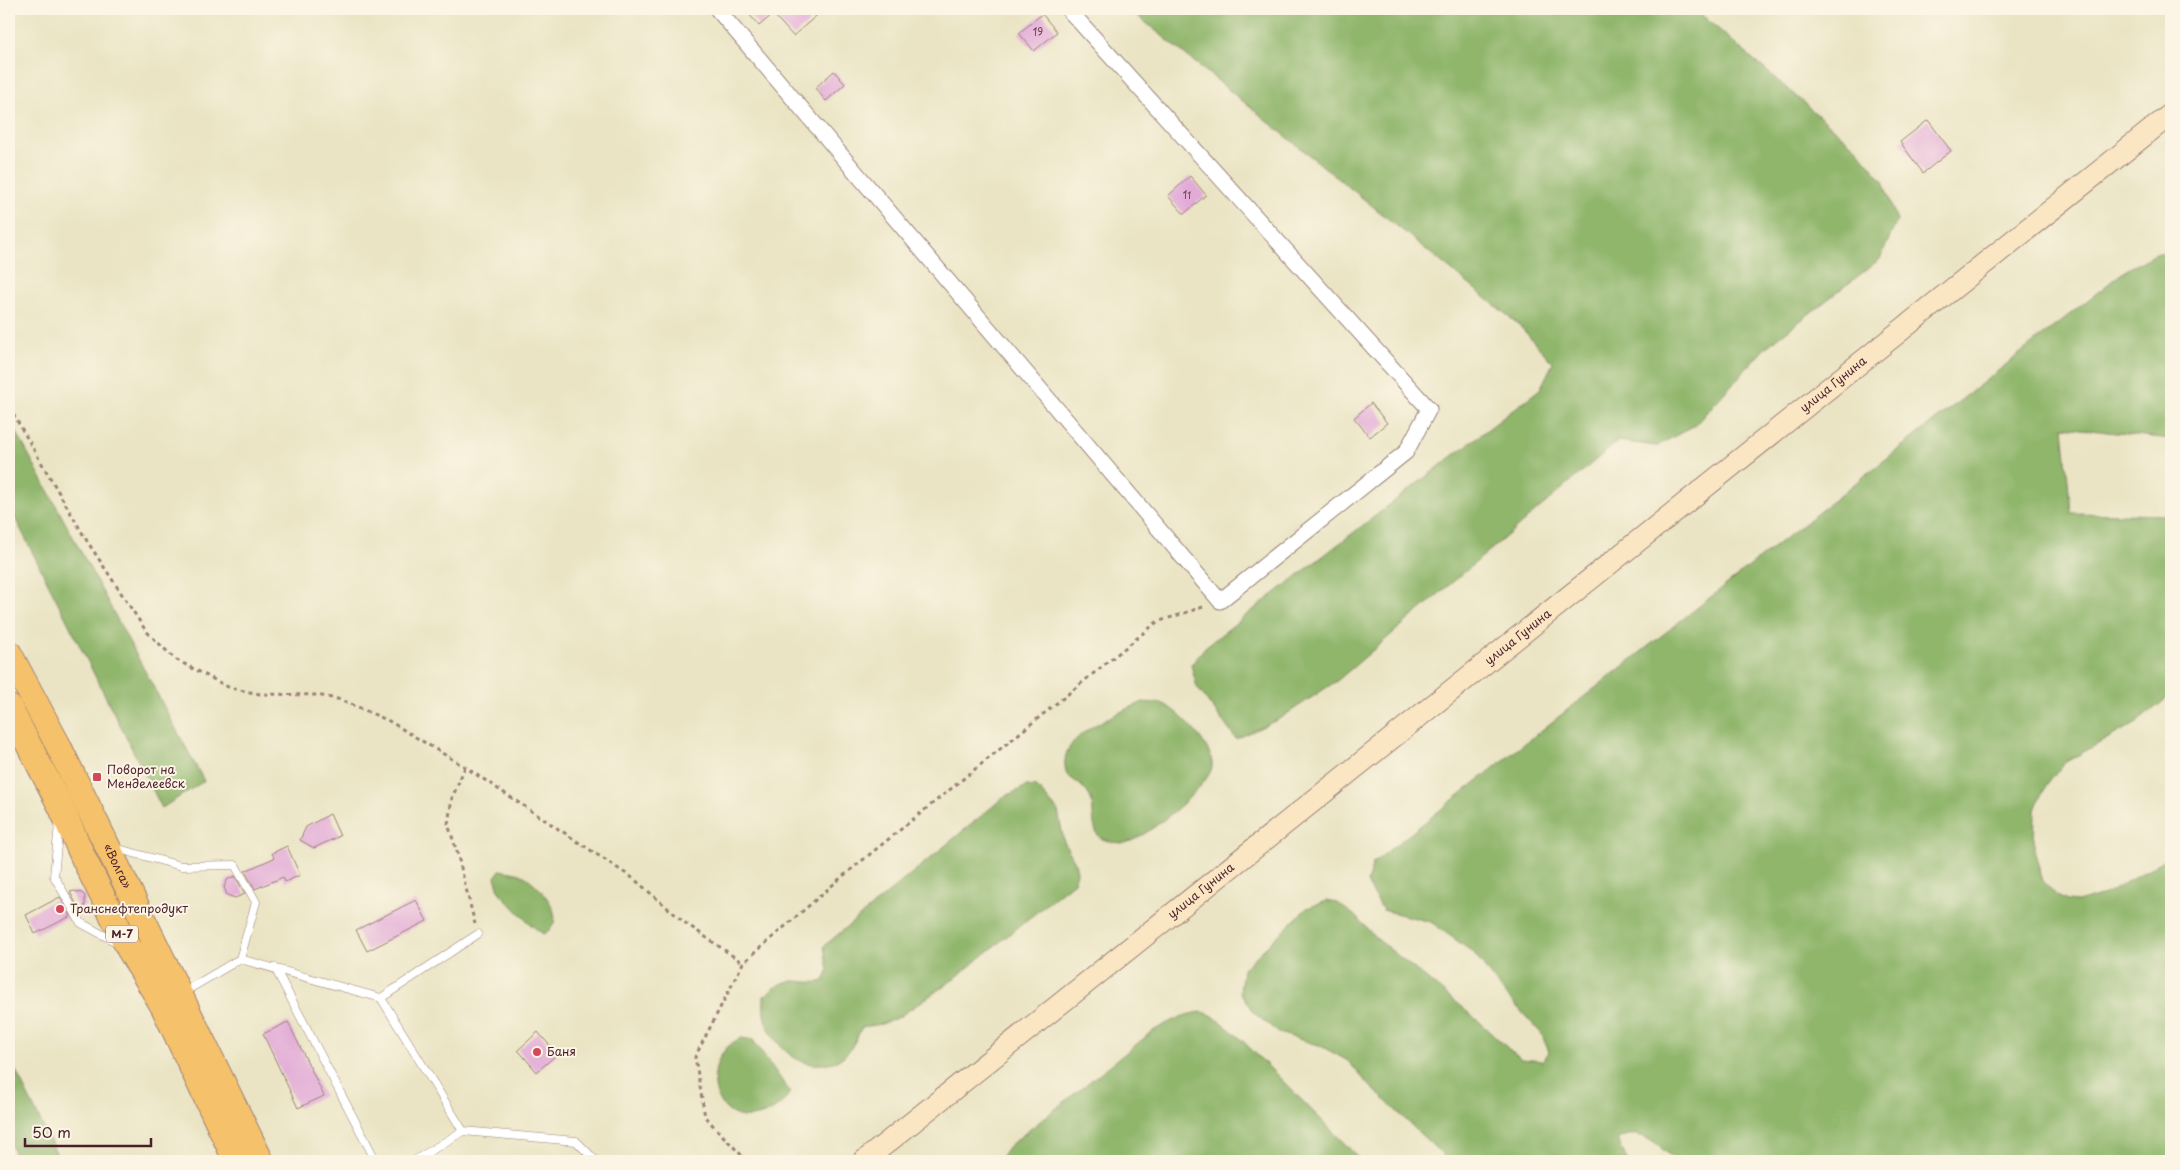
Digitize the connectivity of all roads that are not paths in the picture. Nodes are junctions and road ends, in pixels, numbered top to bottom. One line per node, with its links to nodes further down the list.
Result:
1 (717, 9): 2 (street)
2 (1068, 9)
3 (2171, 114): 20 (main road, улица Гунина)
4 (9, 654): 7 (highway, «Волга» / М-7)
5 (9, 707): 6 (highway, М-7)
6 (61, 807): 9 (highway, М-7); 9 (lane)
7 (106, 844): 10 (lane); 12 (highway, «Волга» / М-7)
8 (478, 934): 13 (lane)
9 (129, 949): 15 (highway, М-7)
10 (240, 958): 11 (lane); 12 (lane)
11 (275, 968): 13 (lane); 17 (lane)
12 (180, 994): 16 (highway, «Волга» / М-7)
13 (381, 998): 14 (lane)
14 (463, 1131): 18 (lane); 19 (lane)
15 (236, 1161)
16 (261, 1161)
17 (376, 1161)
18 (414, 1161)
19 (596, 1161)
20 (864, 1161)

